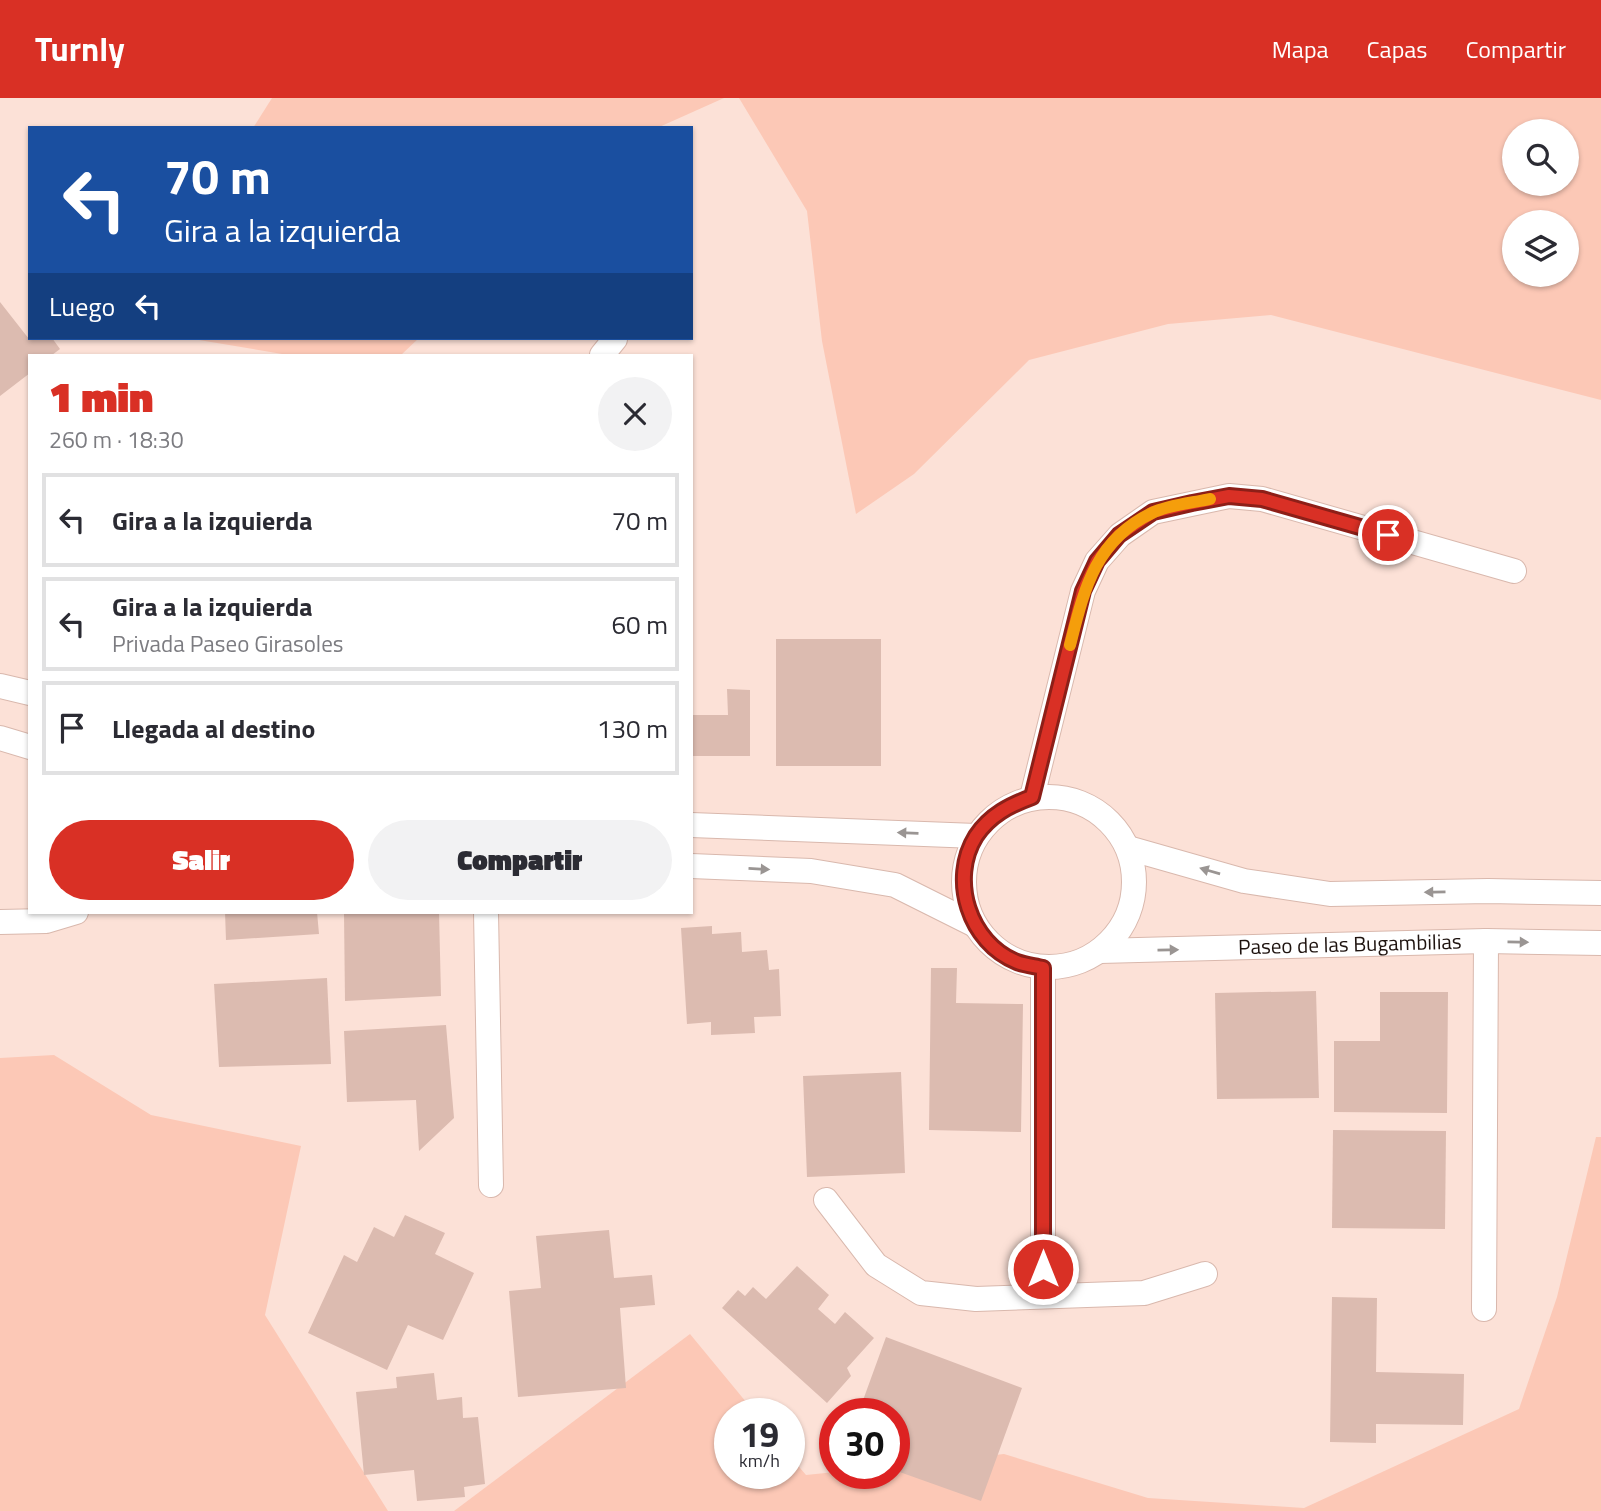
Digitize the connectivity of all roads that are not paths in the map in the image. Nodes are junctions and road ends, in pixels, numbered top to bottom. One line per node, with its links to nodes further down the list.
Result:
1 (1514, 571): 6 (street)
2 (0, 686): 3 (street)
3 (28, 693)
4 (0, 738): 5 (street)
5 (28, 746)
6 (1032, 797): 8 (street); 9 (street)
7 (693, 824): 8 (street, one-way to 7)
8 (976, 836): 15 (street)
9 (1128, 848): 11 (street, one-way to 9); 18 (street)
10 (693, 866): 15 (street, one-way to 15)
11 (1601, 892)
12 (69, 914): 14 (street)
13 (486, 914): 20 (street)
14 (0, 922)
15 (975, 925): 19 (street)
16 (1486, 942): 17 (street, Paseo de las Bugambilias, one-way to 17); 18 (street, Paseo de las Bugambilias, one-way to 16); 24 (street)
17 (1601, 943)
18 (1100, 951): 19 (street)
19 (1043, 968): 23 (street)
20 (491, 1185)
21 (826, 1200): 23 (street)
22 (1205, 1274): 23 (street)
23 (1043, 1296)
24 (1484, 1309)

